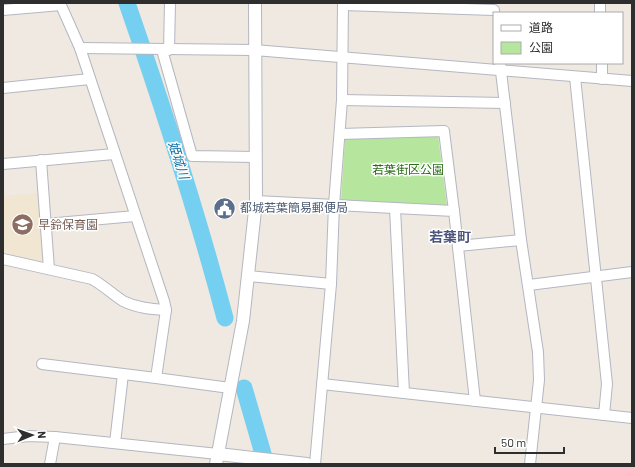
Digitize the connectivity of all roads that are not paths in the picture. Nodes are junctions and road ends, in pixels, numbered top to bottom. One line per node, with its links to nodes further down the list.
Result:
1 (170, 3): 8 (street)
2 (255, 3): 9 (street)
3 (61, 4): 6 (street); 7 (street)
4 (343, 4): 5 (street); 10 (street)
5 (494, 9)
6 (3, 10)
7 (80, 48): 8 (street); 14 (street)
8 (166, 50): 9 (street); 22 (street)
9 (254, 50): 10 (street); 22 (street)
10 (343, 59): 12 (street); 18 (street)
11 (602, 64): 15 (street)
12 (500, 66): 13 (street); 19 (street)
13 (575, 77): 15 (street); 37 (street)
14 (90, 79): 17 (street); 21 (street)
15 (602, 79): 16 (street)
16 (632, 81)
17 (3, 88)
18 (342, 100): 19 (street); 20 (street)
19 (505, 103): 31 (street)
20 (340, 134): 26 (street); 28 (street)
21 (114, 154): 23 (street); 29 (street)
22 (256, 157): 25 (street)
23 (41, 160): 24 (street); 30 (street)
24 (3, 164)
25 (256, 201): 26 (street); 36 (street)
26 (334, 205): 27 (street); 38 (street)
27 (395, 208): 28 (street); 46 (street)
28 (454, 211): 32 (street)
29 (135, 216): 30 (street); 40 (street)
30 (46, 224): 34 (street)
31 (521, 240): 32 (street); 39 (street)
32 (458, 246): 47 (street)
33 (3, 259): 34 (street)
34 (49, 269): 40 (street)
35 (632, 272): 37 (street)
36 (248, 276): 38 (street); 45 (street)
37 (596, 277): 39 (street); 49 (street)
38 (331, 284): 44 (street)
39 (529, 285): 48 (street)
40 (166, 310): 43 (street)
41 (42, 364): 42 (street)
42 (123, 374): 43 (street); 53 (street)
43 (156, 378): 45 (street)
44 (322, 384): 46 (street); 58 (street)
45 (230, 388): 54 (street)
46 (404, 393): 47 (street)
47 (475, 401): 48 (street)
48 (537, 407): 49 (street); 59 (street)
49 (604, 415): 50 (street)
50 (632, 418)
51 (55, 437): 52 (street); 53 (street); 57 (street)
52 (3, 439)
53 (115, 443): 54 (street)
54 (217, 459): 55 (street)
55 (259, 461): 56 (street)
56 (299, 463)
57 (50, 464)
58 (315, 464)
59 (530, 464)

